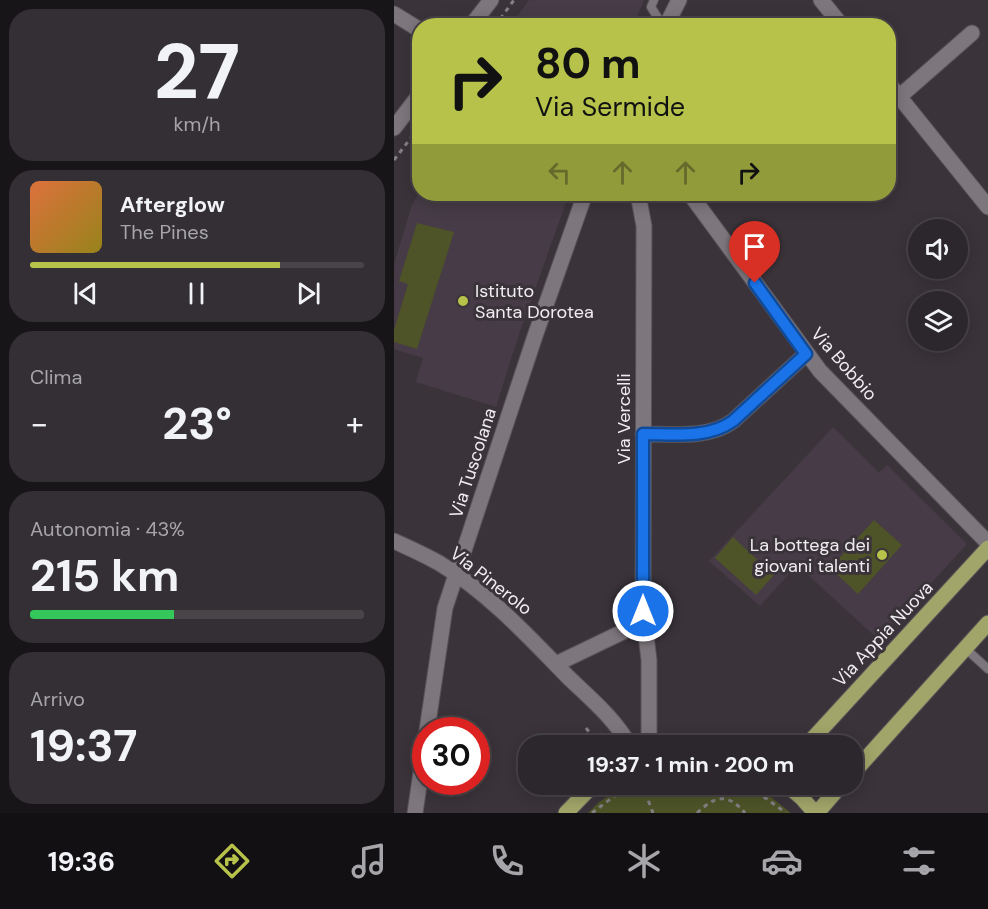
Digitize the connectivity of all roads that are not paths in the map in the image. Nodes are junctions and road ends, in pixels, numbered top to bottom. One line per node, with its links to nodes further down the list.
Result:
1 (490, 0): 6 (street)
2 (654, 0): 7 (lane)
3 (679, 0): 8 (street)
4 (821, 0): 9 (street)
5 (394, 14): 10 (street)
6 (477, 18)
7 (658, 18)
8 (669, 18)
9 (836, 18)
10 (412, 25)
11 (972, 33): 13 (street)
12 (896, 93): 13 (street)
13 (899, 97): 19 (street)
14 (412, 104): 15 (street)
15 (394, 128)
16 (582, 201): 25 (street, Via Tuscolana)
17 (639, 201): 21 (street, Via Vercelli)
18 (695, 201): 20 (street, Via Bobbio)
19 (988, 207)
20 (806, 354): 21 (street); 23 (street, Via Bobbio)
21 (643, 434): 26 (street, Via Vercelli)
22 (394, 541): 25 (street, Via Pinerolo)
23 (988, 543)
24 (988, 548): 34 (main road, Via Appia Nuova)
25 (457, 576): 29 (street, Via Pinerolo); 31 (street, Via Tuscolana)
26 (643, 611): 29 (street); 33 (street, Via Vercelli)
27 (988, 623): 28 (main road)
28 (965, 648): 30 (lane); 35 (main road)
29 (556, 663): 32 (street, Via Pinerolo)
30 (988, 669)
31 (429, 717)
32 (622, 735)
33 (649, 735)
34 (816, 735)
35 (863, 762)
36 (418, 795): 40 (street)
37 (583, 795): 41 (main road)
38 (799, 795): 42 (main road)
39 (832, 795): 42 (main road)
40 (415, 813)
41 (565, 813)
42 (816, 813)

